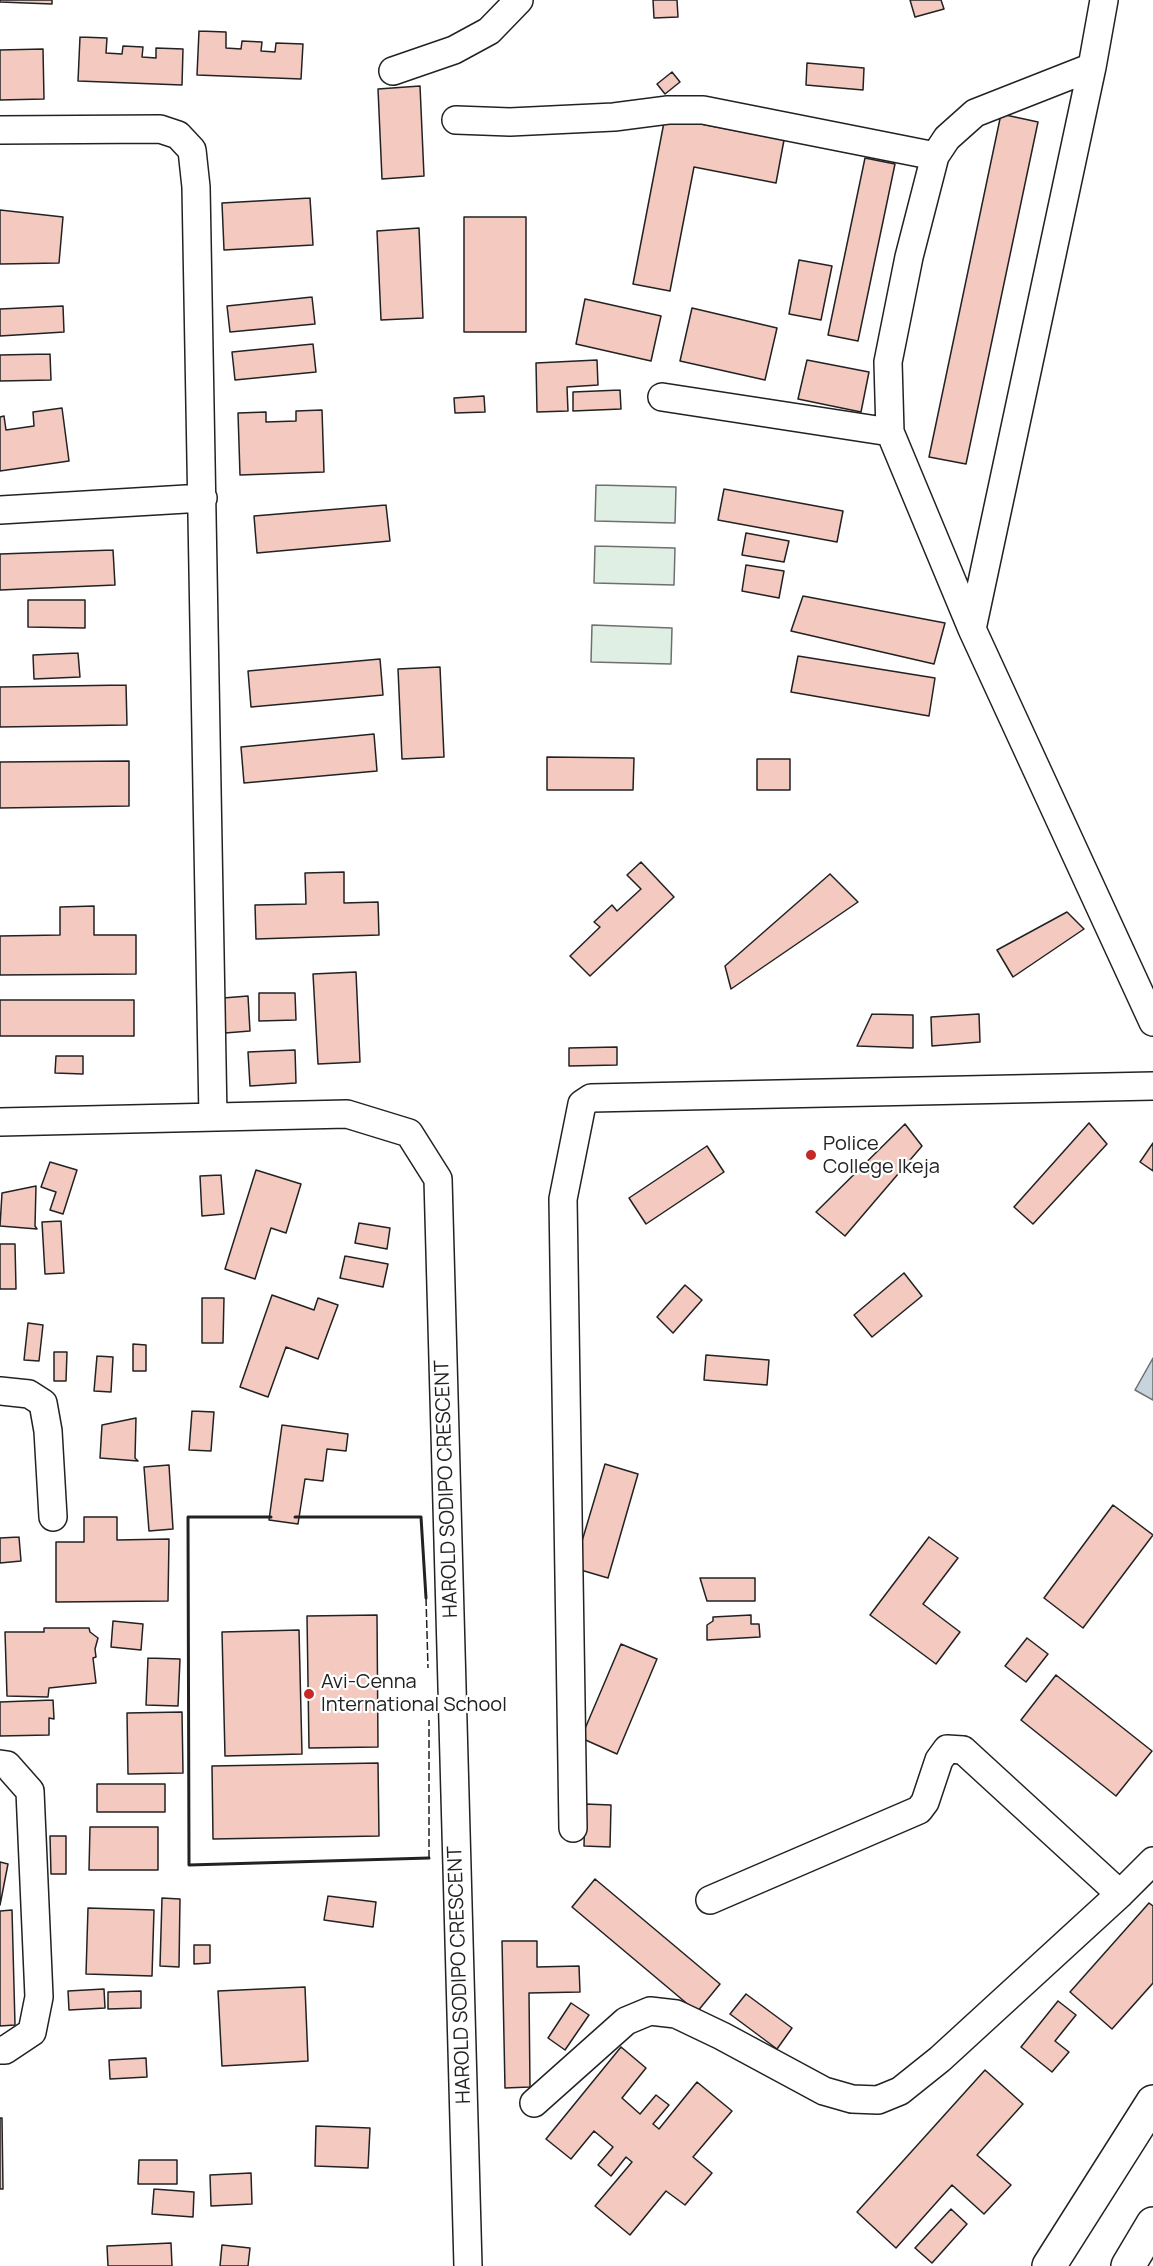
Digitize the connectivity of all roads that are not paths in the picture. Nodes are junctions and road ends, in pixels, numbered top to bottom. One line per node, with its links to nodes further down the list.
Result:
1 (519, 0): 4 (street)
2 (1104, 0): 3 (street)
3 (1092, 67): 7 (street); 12 (street)
4 (393, 72)
5 (456, 120): 7 (street)
6 (0, 130): 10 (street)
7 (935, 156): 9 (street)
8 (662, 397): 9 (street)
9 (890, 432): 12 (street)
10 (202, 498): 11 (street); 15 (street)
11 (0, 510)
12 (972, 629): 13 (street)
13 (1153, 1022)
14 (1153, 1086): 20 (street)
15 (213, 1117): 16 (street, HAROLD SODIPO CRESCENT); 29 (street, HAROLD SODIPO CRESCENT)
16 (0, 1122)
17 (0, 1391): 18 (street)
18 (53, 1517)
19 (0, 1764): 24 (street)
20 (573, 1828)
21 (1153, 1861): 22 (street)
22 (1120, 1894): 23 (street); 26 (street)
23 (710, 1900)
24 (0, 2050)
25 (1153, 2102): 27 (main road)
26 (534, 2103)
27 (1087, 2208): 30 (main road); 31 (main road)
28 (1142, 2243): 32 (main road)
29 (468, 2266)
30 (1049, 2266)
31 (1069, 2266)
32 (1121, 2266)

